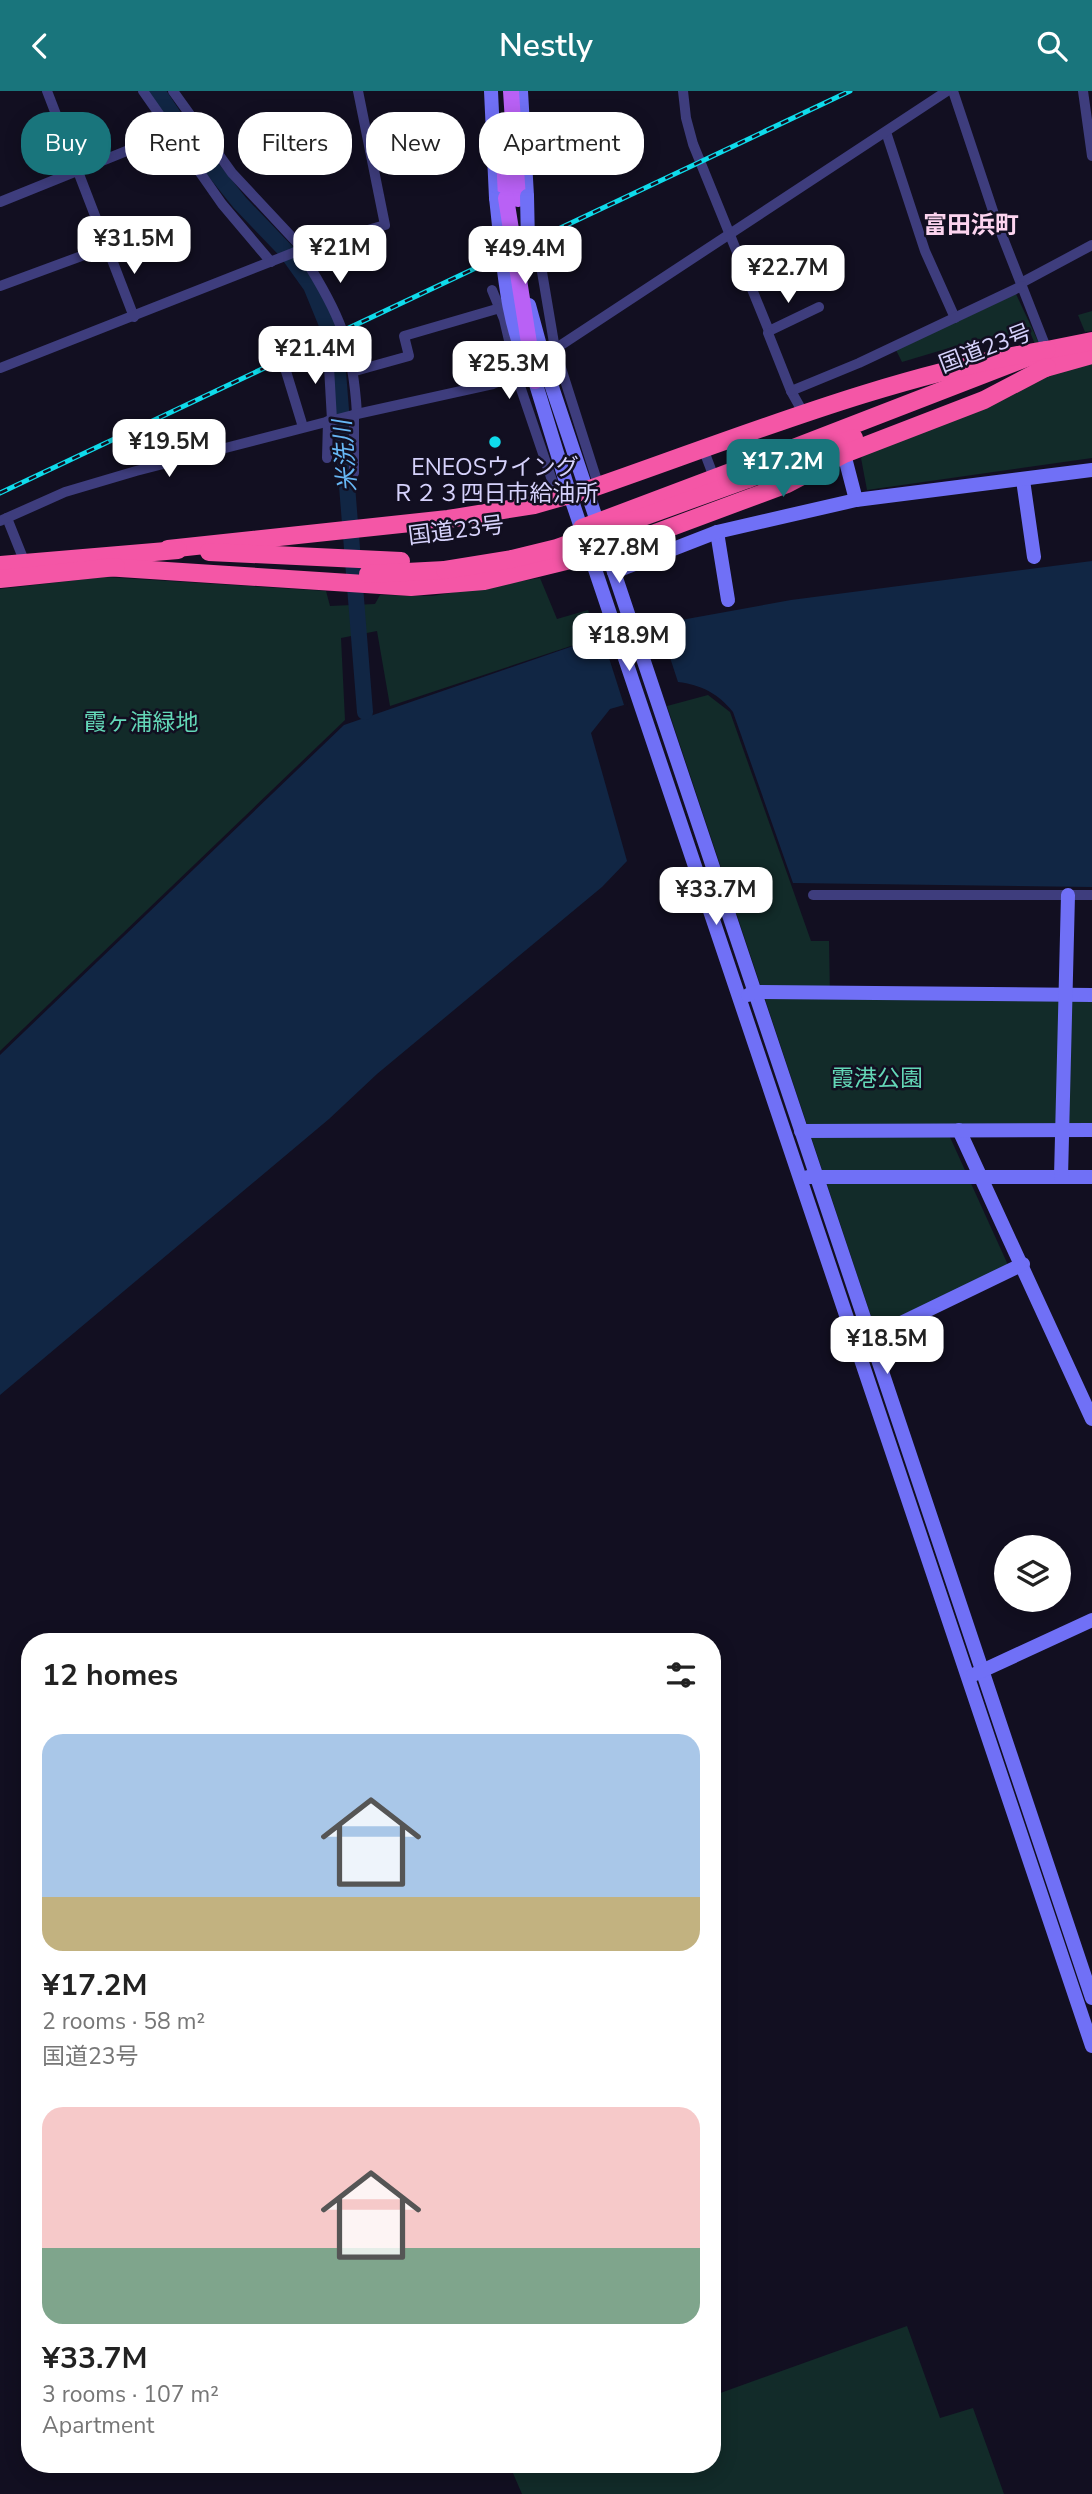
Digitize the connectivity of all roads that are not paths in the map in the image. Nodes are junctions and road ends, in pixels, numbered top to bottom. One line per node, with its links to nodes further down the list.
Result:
1 (47, 91): 13 (street)
2 (143, 91): 14 (street)
3 (173, 91): 25 (street)
4 (358, 91): 25 (street)
5 (491, 91): 20 (street)
6 (501, 91): 20 (main road)
7 (511, 91): 20 (main road)
8 (522, 91): 20 (street)
9 (683, 91): 22 (street)
10 (947, 91): 15 (street)
11 (953, 91): 29 (street)
12 (1083, 91): 16 (street)
13 (55, 112)
14 (157, 112)
15 (886, 132): 22 (street); 36 (street)
16 (1092, 156)
17 (72, 175): 21 (street)
18 (78, 175): 24 (street)
19 (201, 175): 28 (street)
20 (512, 198): 26 (main road); 48 (main road, bridge)
21 (0, 202)
22 (731, 235): 32 (street); 41 (street)
23 (1092, 245): 29 (street)
24 (106, 247): 30 (street); 35 (street)
25 (301, 250): 28 (street); 46 (street)
26 (522, 256): 48 (street, bridge)
27 (540, 260): 34 (street)
28 (274, 261): 35 (street)
29 (1021, 284): 36 (street); 43 (street)
30 (0, 286)
31 (492, 290): 33 (street)
32 (819, 307)
33 (500, 308): 37 (street); 46 (street)
34 (546, 308): 37 (street); 41 (street)
35 (134, 317): 44 (street)
36 (955, 318): 49 (street)
37 (504, 319): 47 (street)
38 (768, 333): 49 (street)
39 (1092, 341): 43 (highway, 国道23号)
40 (324, 348): 52 (street)
41 (555, 349): 47 (street); 60 (street)
42 (1092, 355): 43 (highway, 国道23号)
43 (1047, 359): 51 (highway); 55 (highway); 72 (highway, 国道23号, bridge)
44 (0, 368)
45 (285, 368): 53 (street)
46 (355, 371): 50 (street)
47 (517, 374): 50 (street); 60 (street)
48 (541, 378): 60 (street)
49 (791, 391): 51 (street)
50 (354, 415): 52 (street); 58 (street)
51 (805, 416): 54 (highway)
52 (330, 420): 53 (street); 56 (street)
53 (303, 427): 63 (street)
54 (704, 451): 60 (highway); 62 (street)
55 (844, 454): 61 (street); 62 (highway)
56 (327, 458)
57 (1092, 470): 59 (street)
58 (354, 473)
59 (1023, 480): 61 (street); 67 (street)
60 (579, 493): 65 (highway); 66 (street)
61 (856, 500): 64 (street)
62 (724, 507): 66 (highway)
63 (4, 520): 68 (street)
64 (718, 532): 71 (street); 74 (street)
65 (168, 549): 68 (highway, 国道23号); 70 (highway, 国道23号)
66 (599, 553): 71 (street); 72 (highway); 81 (street)
67 (1034, 557)
68 (25, 563): 69 (highway, 国道23号)
69 (0, 565)
70 (334, 572): 72 (highway, 国道23号); 73 (highway)
71 (614, 572): 78 (street)
72 (369, 573)
73 (0, 579)
74 (728, 600)
75 (813, 895): 76 (street)
76 (1068, 895): 77 (street); 79 (street)
77 (1092, 895)
78 (756, 992): 79 (street); 81 (street); 85 (street)
79 (1068, 995): 80 (street); 83 (street)
80 (1092, 995)
81 (740, 997): 86 (street)
82 (959, 1130): 83 (street); 85 (street); 90 (street)
83 (1065, 1130): 84 (street); 88 (street)
84 (1092, 1130)
85 (801, 1131): 86 (street); 87 (street)
86 (799, 1177): 87 (street); 95 (street)
87 (815, 1177): 90 (street); 92 (street)
88 (1061, 1177): 89 (street); 90 (street)
89 (1092, 1177)
90 (982, 1178): 91 (street)
91 (1023, 1264): 92 (street); 93 (street)
92 (870, 1338): 95 (street)
93 (1092, 1419)
94 (1092, 1620): 95 (street)
95 (975, 1674): 96 (street); 97 (street)
96 (1092, 1998)
97 (1086, 2007): 98 (street)
98 (1092, 2046)

